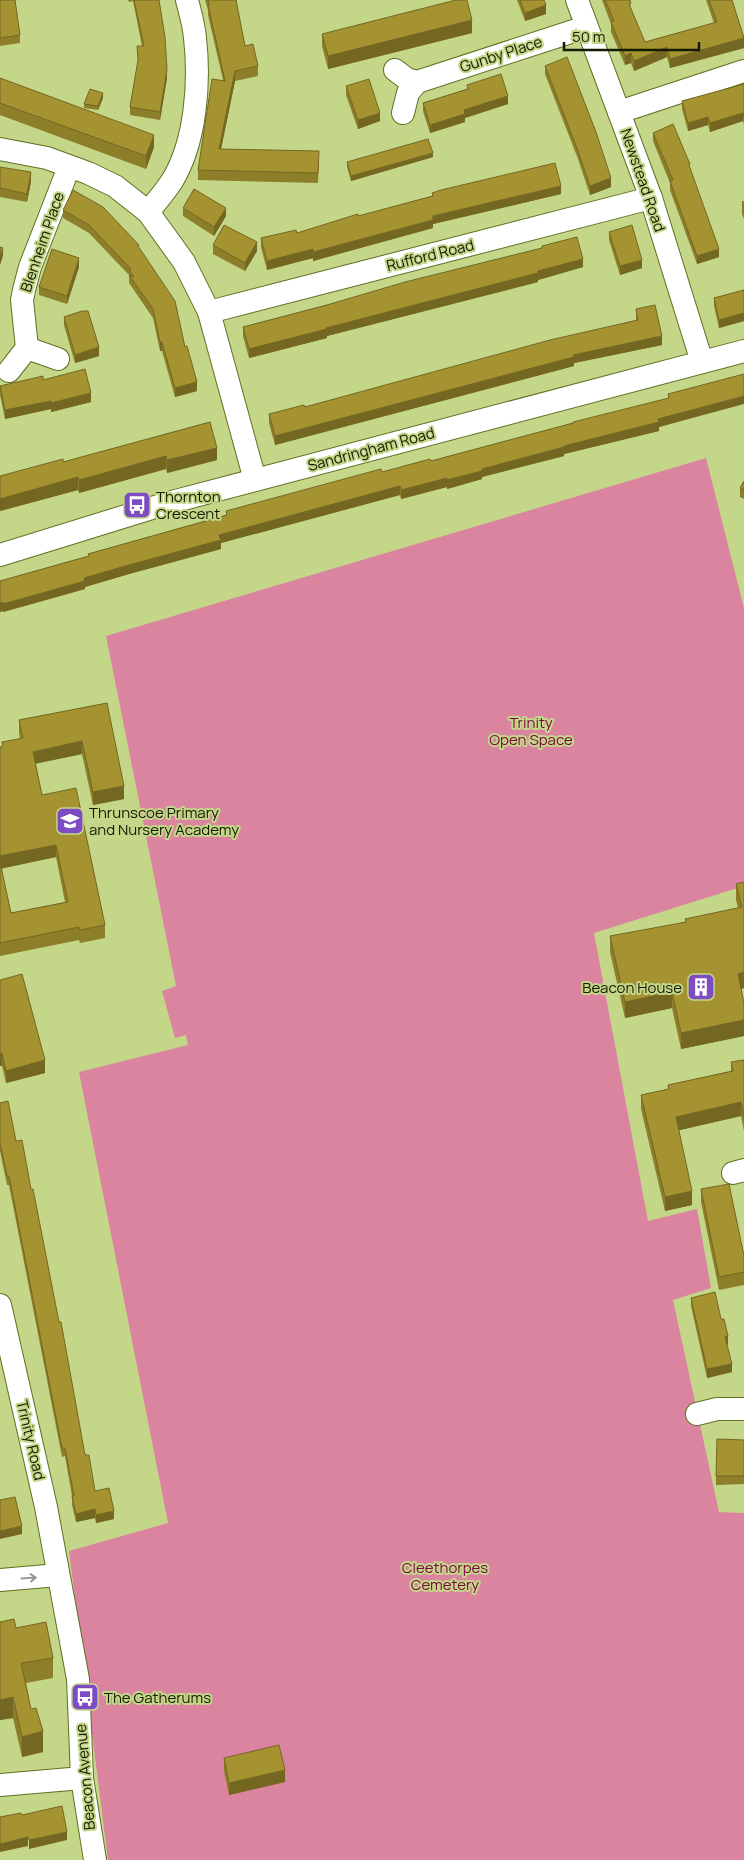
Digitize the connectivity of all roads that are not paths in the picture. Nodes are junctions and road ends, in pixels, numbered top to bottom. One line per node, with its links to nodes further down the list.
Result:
1 (187, 0): 12 (street)
2 (577, 0): 3 (street, Newstead Road)
3 (586, 27): 6 (street, Gunby Place); 7 (street, Newstead Road)
4 (395, 70): 6 (street)
5 (744, 72): 7 (street)
6 (417, 82): 8 (street)
7 (618, 112): 11 (street, Newstead Road)
8 (402, 113)
9 (0, 148): 10 (street)
10 (69, 166): 12 (street); 14 (street, Blenheim Place)
11 (651, 198): 13 (street, Rufford Road); 17 (street, Newstead Road)
12 (148, 212): 13 (street)
13 (209, 312): 19 (street)
14 (27, 348): 16 (street); 18 (street)
15 (744, 351): 17 (street, Sandringham Road)
16 (58, 359)
17 (702, 362): 19 (street, Sandringham Road)
18 (9, 371)
19 (255, 480): 20 (street, Sandringham Road)
20 (0, 554)
21 (0, 1305): 24 (street, Trinity Road)
22 (744, 1409): 23 (street)
23 (696, 1414)
24 (58, 1575): 25 (street, one-way to 24); 26 (street, Beacon Avenue)
25 (0, 1580)
26 (82, 1778): 27 (street); 28 (street, Beacon Avenue)
27 (0, 1785)
28 (95, 1860)

